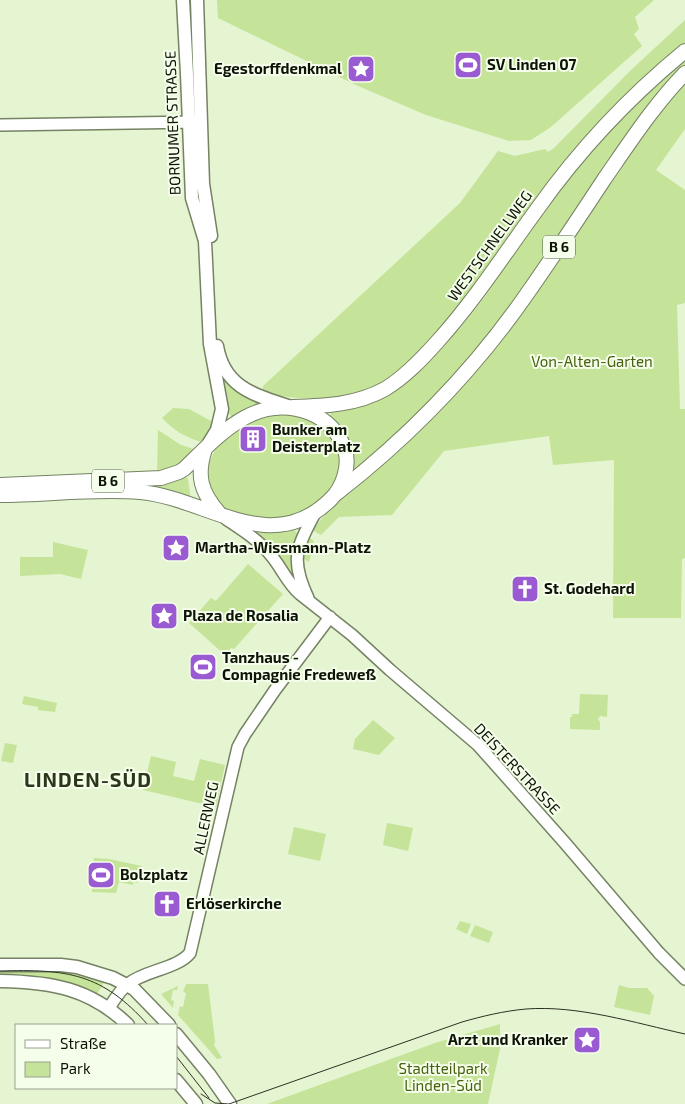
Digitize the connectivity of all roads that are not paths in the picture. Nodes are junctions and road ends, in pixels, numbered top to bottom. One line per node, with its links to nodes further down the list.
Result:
1 (183, 0): 5 (main road, BORNUMER STRASSE)
2 (197, 0): 5 (main road, BORNUMER STRASSE)
3 (685, 51): 7 (main road, WESTSCHNELLWEG / B 6)
4 (685, 73): 10 (main road, B 6)
5 (195, 122): 6 (street); 7 (main road, BORNUMER STRASSE); 8 (main road, BORNUMER STRASSE)
6 (0, 125)
7 (293, 407): 8 (main road, B 6); 10 (main road, B 6)
8 (206, 448): 9 (main road, B 6); 13 (main road)
9 (0, 484)
10 (337, 493): 12 (main road, B 6)
11 (0, 495): 13 (main road, B 6)
12 (315, 513): 13 (main road, B 6); 14 (street, DEISTERSTRASSE)
13 (220, 515): 14 (street, DEISTERSTRASSE)
14 (309, 600): 15 (street, DEISTERSTRASSE)
15 (330, 617): 17 (street, DEISTERSTRASSE); 19 (street, ALLERWEG)
16 (0, 965): 19 (main road)
17 (685, 979)
18 (0, 981): 20 (main road)
19 (127, 984): 20 (street, ALLERWEG); 22 (main road)
20 (109, 1008): 21 (main road)
21 (127, 1024)
22 (168, 1024)
23 (178, 1036): 26 (main road)
24 (178, 1082): 25 (main road)
25 (196, 1104)
26 (230, 1104)

